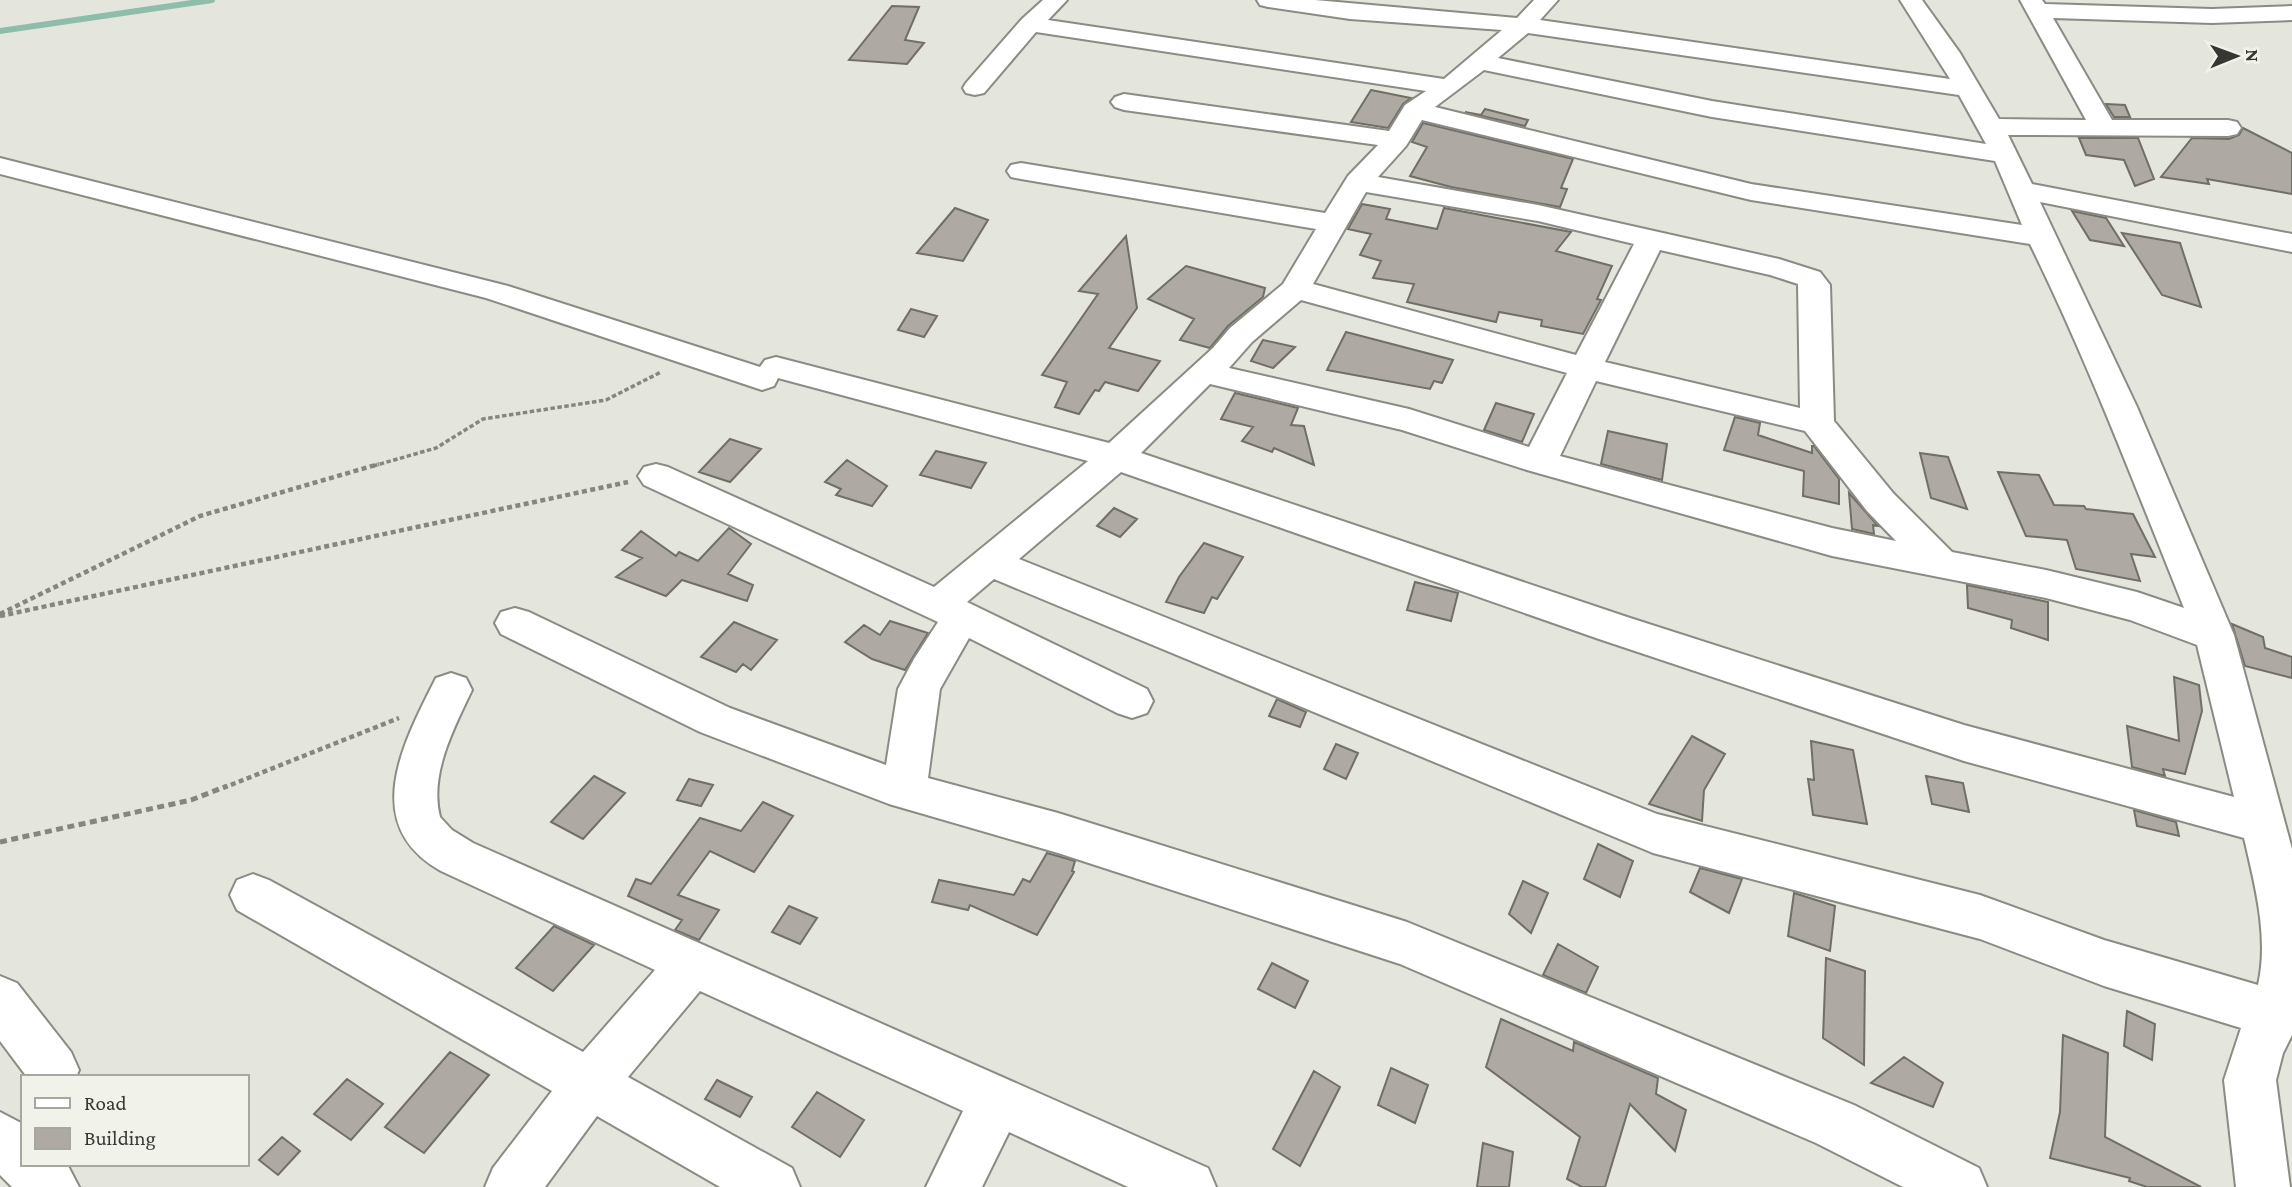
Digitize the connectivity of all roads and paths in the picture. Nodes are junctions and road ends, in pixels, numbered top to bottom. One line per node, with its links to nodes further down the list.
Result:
1 (1056, 0): 8 (street)
2 (1268, 0): 9 (street)
3 (1547, 0): 9 (street)
4 (1911, 0): 13 (street)
5 (2260, 0): 7 (street)
6 (2034, 5): 7 (street); 16 (street)
7 (2288, 17)
8 (1030, 24): 11 (street); 12 (street)
9 (1522, 25): 10 (street); 13 (street)
10 (1477, 61): 11 (street); 19 (street)
11 (1448, 87): 15 (street)
12 (975, 88)
13 (1969, 89): 19 (street)
14 (1124, 102): 18 (street)
15 (1414, 110): 18 (street); 25 (street)
16 (2103, 127): 17 (street); 19 (street)
17 (2228, 128)
18 (1398, 140): 22 (street)
19 (1998, 141): 23 (street)
20 (0, 166): 29 (street)
21 (1021, 171): 24 (street)
22 (1358, 182): 24 (street); 26 (street)
23 (2020, 190): 25 (street); 27 (street)
24 (1333, 223): 28 (street)
25 (2040, 237): 41 (street)
26 (1651, 238): 30 (street); 32 (street)
27 (2292, 243)
28 (1295, 289): 30 (street); 31 (street)
29 (693, 356): 33 (street); 39 (path)
30 (1586, 368): 32 (street); 34 (street)
31 (1203, 372): 33 (street); 34 (street)
32 (1817, 423): 37 (street)
33 (1116, 457): 36 (street); 46 (street)
34 (1539, 462): 37 (street)
35 (656, 476): 38 (street); 39 (path)
36 (989, 562): 38 (street); 52 (street)
37 (1940, 563): 41 (street)
38 (950, 610): 43 (street); 45 (street)
39 (0, 615)
40 (515, 623): 45 (street)
41 (2214, 635): 46 (street)
42 (451, 690): 50 (street)
43 (1132, 701)
44 (399, 718): 47 (path)
45 (904, 791): 64 (street)
46 (2263, 824): 49 (street)
47 (0, 842)
48 (253, 895): 54 (street)
49 (2288, 936): 52 (street)
50 (692, 964): 54 (street); 55 (street)
51 (0, 1000): 53 (street)
52 (2276, 1015): 65 (street)
53 (53, 1070)
54 (589, 1084): 60 (street); 61 (street)
55 (997, 1101): 62 (street); 63 (street)
56 (0, 1139): 57 (street)
57 (21, 1158)
58 (29, 1166): 59 (street)
59 (52, 1187)
60 (512, 1187)
61 (773, 1187)
62 (953, 1187)
63 (1189, 1187)
64 (1960, 1187)
65 (2263, 1187)

